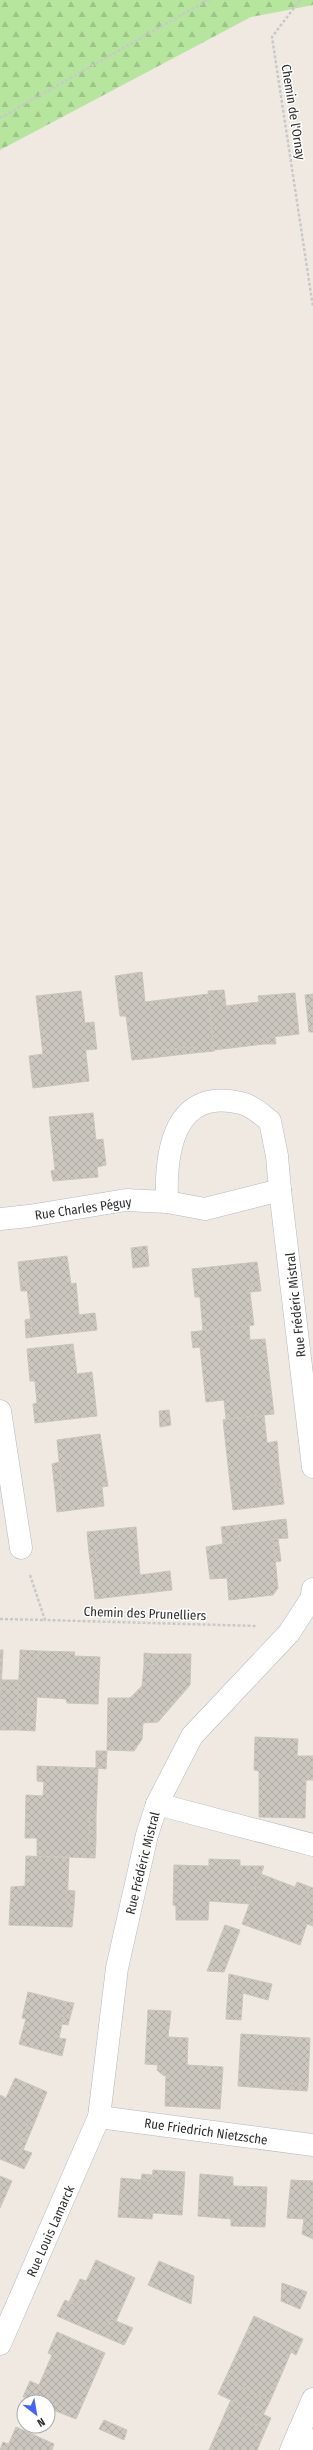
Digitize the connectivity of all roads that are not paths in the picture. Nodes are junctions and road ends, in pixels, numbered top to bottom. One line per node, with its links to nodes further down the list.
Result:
1 (280, 1190): 2 (street, Rue Charles Péguy); 2 (street); 5 (street, Rue Frédéric Mistral)
2 (167, 1202): 3 (street, Rue Charles Péguy)
3 (0, 1219)
4 (0, 1411): 6 (street)
5 (313, 1467)
6 (21, 1548)
7 (313, 1589): 8 (street, Rue Frédéric Mistral)
8 (157, 1804): 9 (street); 10 (street, Rue Frédéric Mistral)
9 (313, 1845)
10 (99, 2117): 11 (street, Rue Friedrich Nietzsche); 12 (street, Rue Louis Lamarck)
11 (313, 2145)
12 (0, 2344)
13 (313, 2399): 14 (street)
14 (301, 2442)

